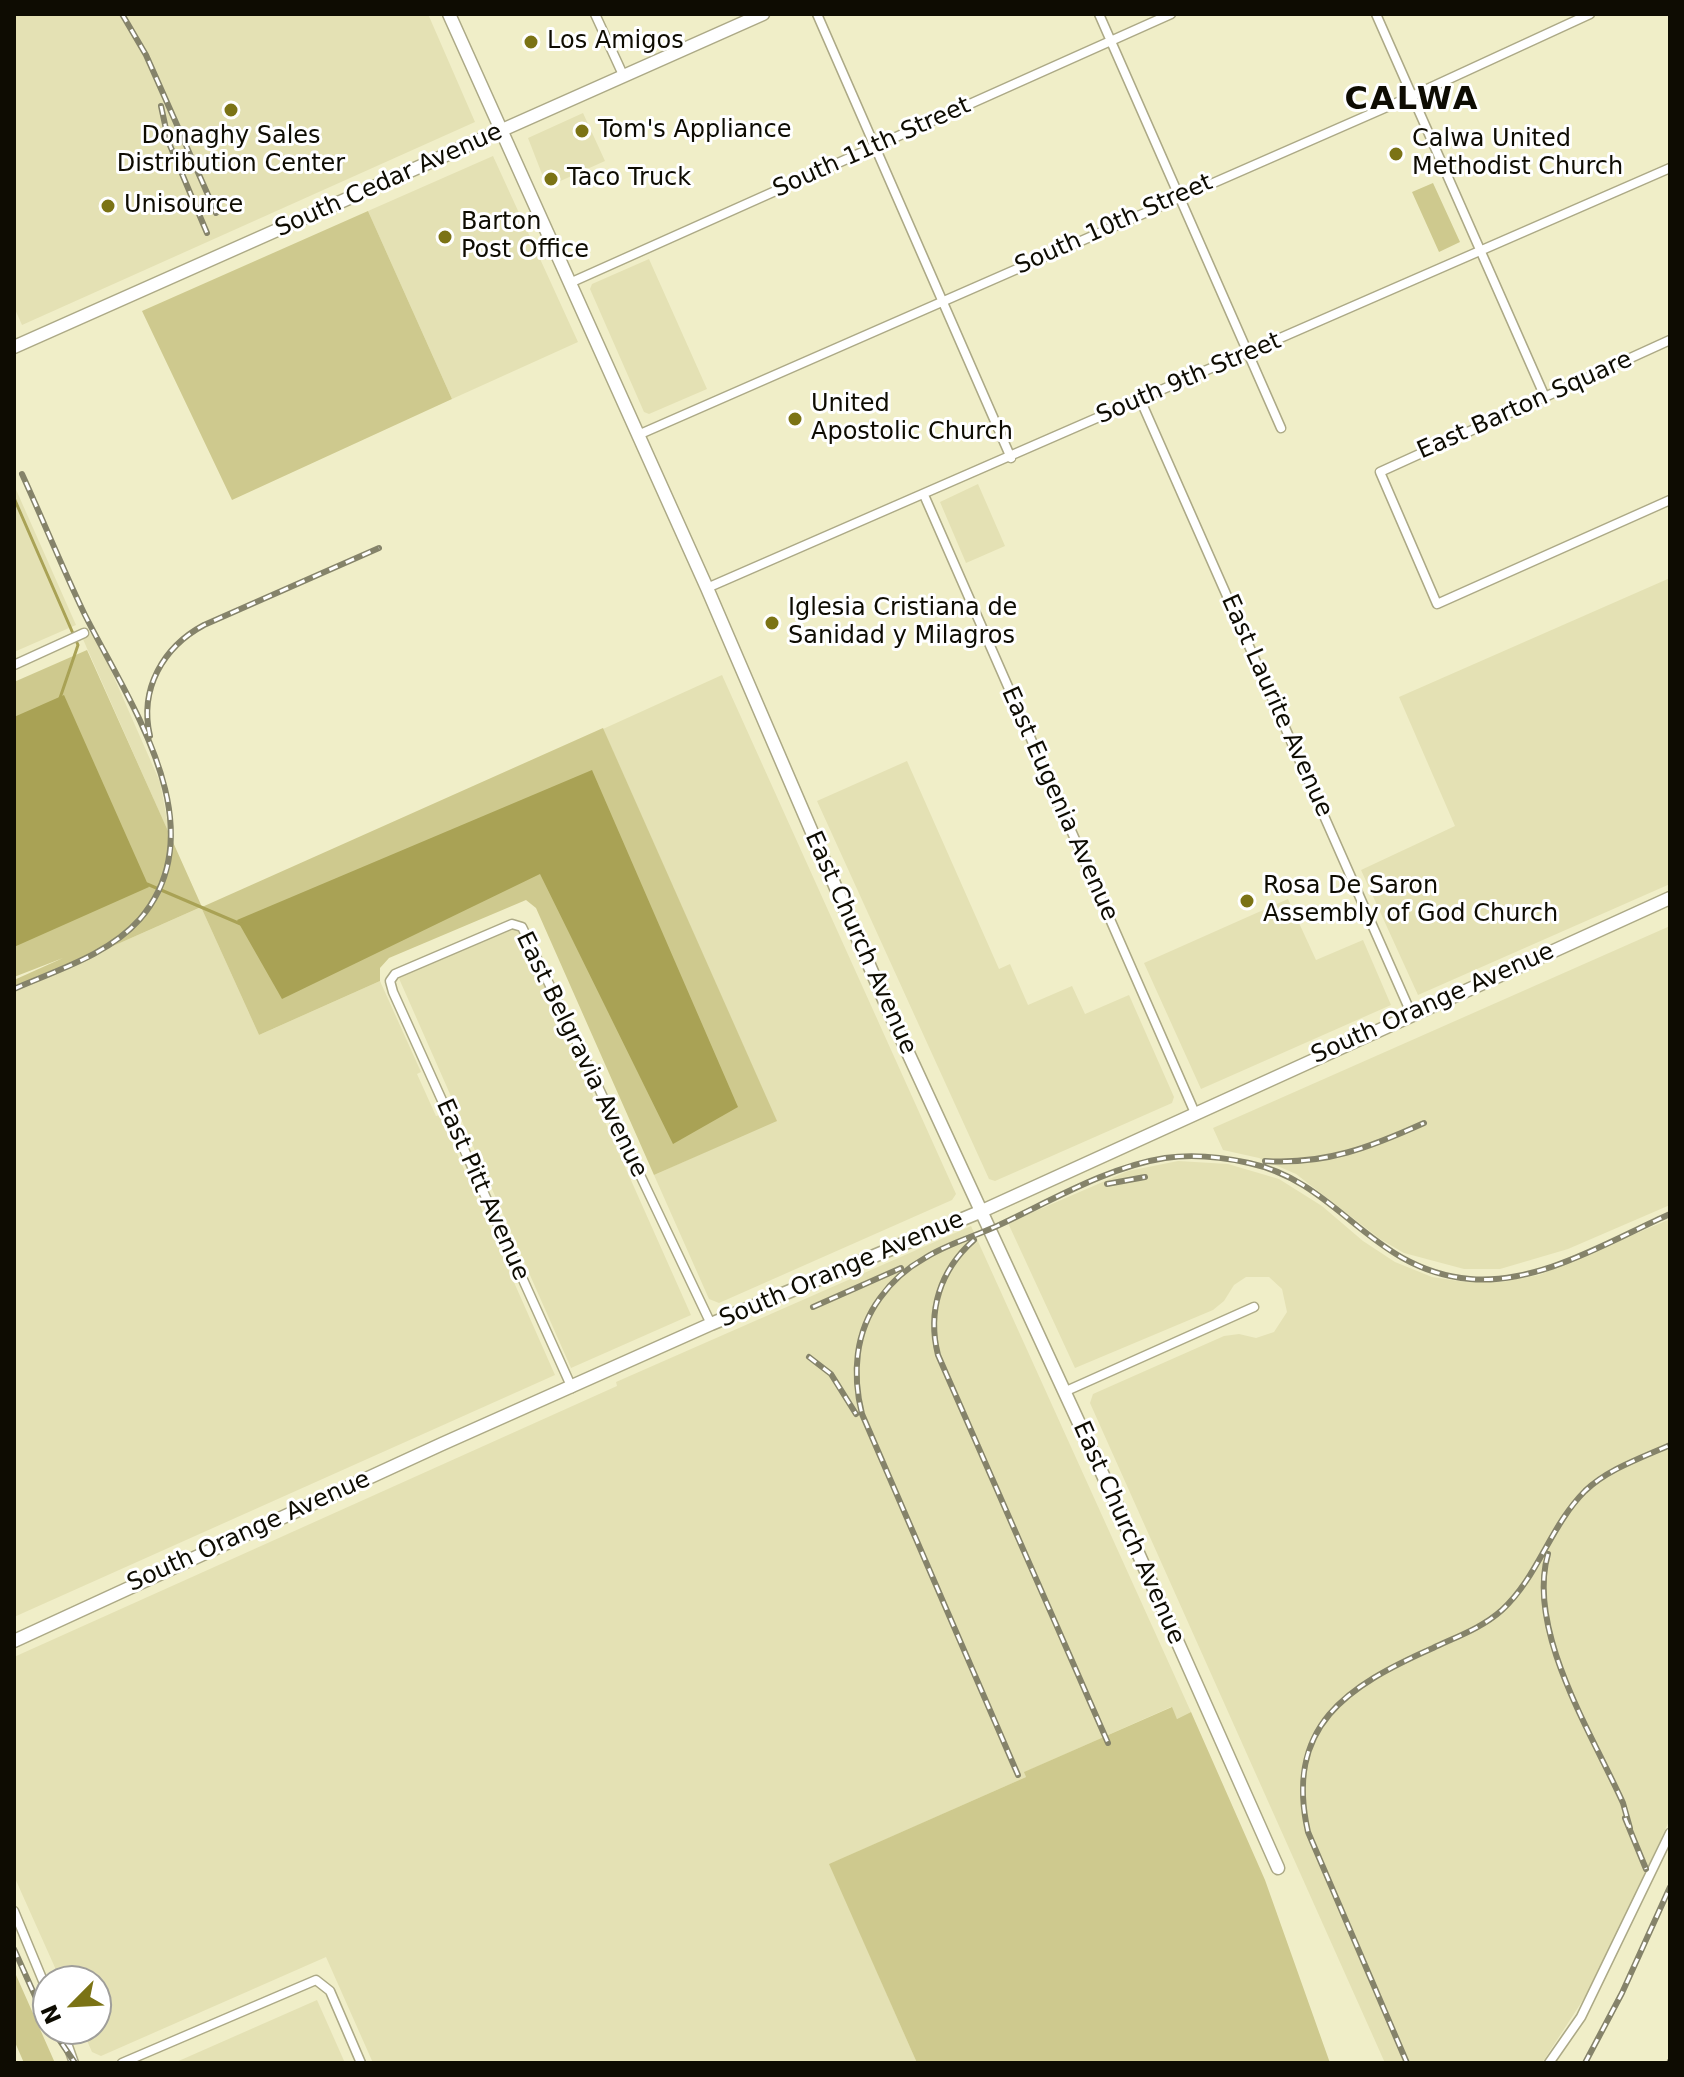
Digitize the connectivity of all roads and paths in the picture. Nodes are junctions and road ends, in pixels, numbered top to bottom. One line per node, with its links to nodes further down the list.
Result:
1 (595, 14): 10 (street)
2 (763, 14): 10 (main road, South Cedar Avenue)
3 (817, 14): 13 (street)
4 (1099, 14): 9 (street)
5 (1171, 14): 9 (street, South 11th Street)
6 (1376, 14): 11 (street)
7 (1590, 14): 11 (street, South 10th Street)
8 (454, 15): 12 (main road, East Church Avenue)
9 (1110, 40): 13 (street, South 11th Street); 15 (street)
10 (624, 77): 12 (main road, South Cedar Avenue)
11 (1412, 96): 15 (street, South 10th Street); 16 (street)
12 (500, 131): 17 (main road, East Church Avenue); 20 (main road, South Cedar Avenue)
13 (874, 147): 17 (street, South 11th Street); 18 (street)
14 (1670, 168): 16 (street, South 9th Street)
15 (1180, 195): 18 (street, South 10th Street); 21 (street)
16 (1481, 251): 21 (street, South 9th Street); 22 (street)
17 (572, 282): 25 (main road, East Church Avenue)
18 (940, 303): 25 (street, South 10th Street); 26 (street)
19 (1670, 340): 22 (street, East Barton Square)
20 (14, 347)
21 (1247, 354): 23 (street, South 9th Street); 24 (street)
22 (1545, 397): 28 (street, East Barton Square)
23 (1140, 399): 26 (street, South 9th Street); 34 (street, East Laurite Avenue)
24 (1281, 428)
25 (638, 435): 29 (main road, East Church Avenue)
26 (1011, 458): 27 (street, South 9th Street)
27 (924, 495): 29 (street, South 9th Street); 35 (street, East Eugenia Avenue)
28 (1670, 500)
29 (707, 588): 36 (main road, East Church Avenue)
30 (84, 633): 31 (street)
31 (14, 665)
32 (1670, 898): 34 (main road, South Orange Avenue)
33 (393, 992): 38 (street, East Belgravia Avenue); 39 (street, East Pitt Avenue)
34 (1411, 1013): 35 (main road, South Orange Avenue)
35 (1195, 1113): 36 (main road, South Orange Avenue)
36 (982, 1211): 38 (main road, South Orange Avenue); 40 (main road, East Church Avenue)
37 (1254, 1307): 40 (street)
38 (711, 1324): 39 (main road, South Orange Avenue)
39 (572, 1388): 41 (main road, South Orange Avenue)
40 (1064, 1392): 43 (main road, East Church Avenue)
41 (14, 1641)
42 (1670, 1833): 48 (street)
43 (1278, 1868)
44 (14, 1911): 45 (street)
45 (36, 1965)
46 (122, 2063): 47 (street)
47 (361, 2063)
48 (1549, 2063)

